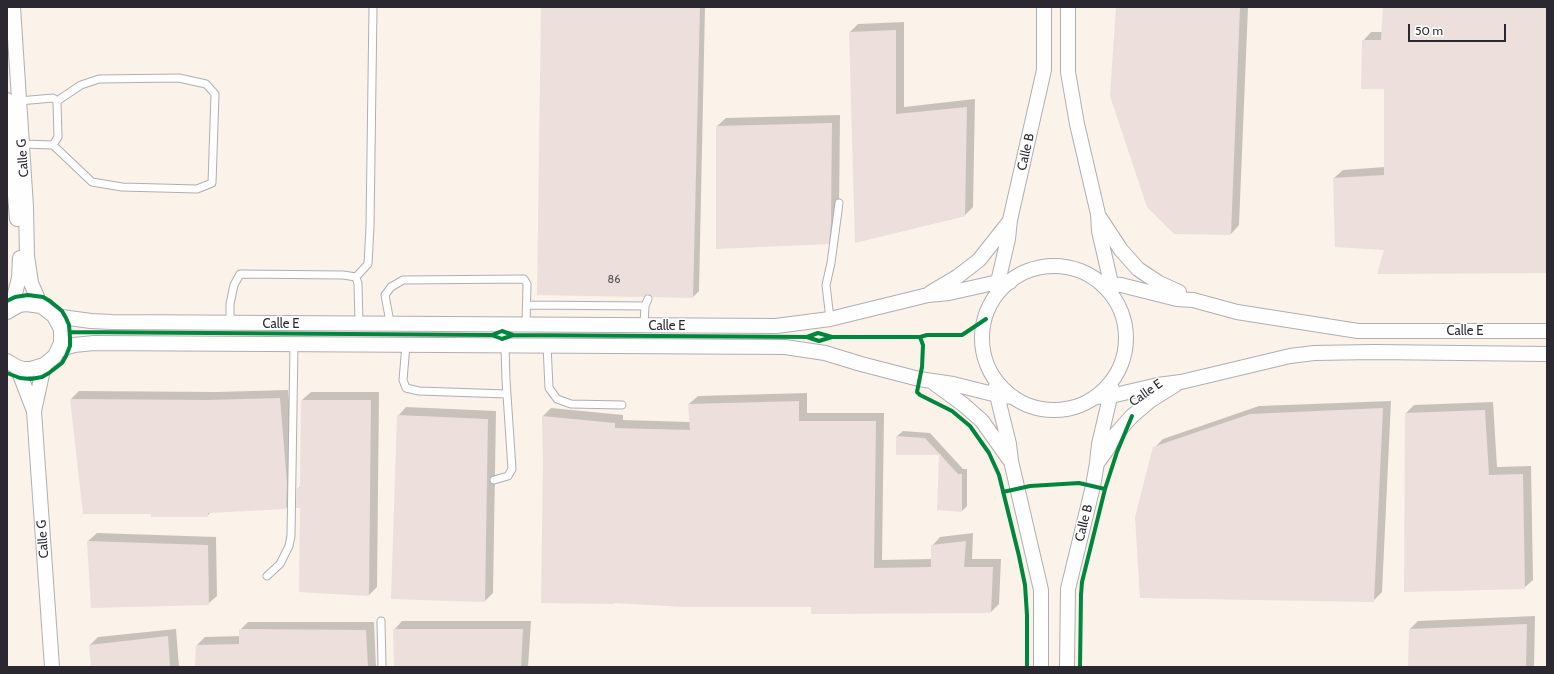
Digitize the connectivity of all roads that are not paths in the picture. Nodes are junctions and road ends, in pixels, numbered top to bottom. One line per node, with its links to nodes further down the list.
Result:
1 (13, 7): 5 (street, Calle G)
2 (373, 7): 12 (lane)
3 (1044, 7): 11 (street, Calle B)
4 (1068, 7): 10 (street)
5 (13, 100): 6 (lane); 7 (street, Calle G); 19 (street, Calle G)
6 (57, 101): 8 (lane); 8 (lane)
7 (22, 144): 8 (lane); 18 (street, Calle G)
8 (53, 145)
9 (838, 203): 21 (lane)
10 (1098, 214): 14 (street); 16 (street)
11 (1010, 220): 13 (street, Calle B); 15 (street, Calle E)
12 (356, 278): 22 (lane); 23 (lane)
13 (1002, 286): 14 (street, Calle E); 15 (street, Calle E); 37 (street, Calle B)
14 (1108, 287): 16 (street, Calle E); 36 (street)
15 (928, 295): 21 (street, Calle E)
16 (1193, 300): 27 (street, Calle E)
17 (527, 305): 24 (lane); 25 (lane); 26 (lane)
18 (41, 306): 19 (street); 20 (street)
19 (9, 310)
20 (54, 316): 22 (street, Calle E); 32 (street)
21 (830, 319): 26 (street, Calle E)
22 (230, 322): 23 (street, Calle E)
23 (359, 322): 24 (street, Calle E)
24 (390, 322): 25 (street, Calle E)
25 (526, 324): 26 (street, Calle E)
26 (644, 324)
27 (1547, 330)
28 (294, 344): 29 (street, Calle E); 32 (street, Calle E); 50 (lane)
29 (406, 345): 30 (street, Calle E); 40 (lane)
30 (505, 346): 31 (street, Calle E); 40 (lane)
31 (547, 346): 38 (street, Calle E); 45 (lane)
32 (58, 350): 35 (street)
33 (1547, 354): 39 (street, Calle E)
34 (12, 364): 35 (street); 46 (street, Calle G)
35 (44, 365): 46 (street, Calle G)
36 (1113, 380): 42 (street, Calle B); 44 (street)
37 (996, 381): 41 (street); 43 (street)
38 (933, 382): 41 (street, Calle E); 47 (street)
39 (1181, 382): 42 (street, Calle E); 48 (street, Calle E)
40 (507, 394): 49 (lane)
41 (997, 395): 43 (street, Calle E); 47 (street)
42 (1111, 396): 44 (street, Calle E); 48 (street, Calle B)
43 (1013, 397): 44 (street)
44 (1095, 398)
45 (622, 405)
46 (34, 411): 52 (street, Calle G)
47 (1011, 461): 54 (street)
48 (1097, 462): 55 (street, Calle B)
49 (494, 480)
50 (267, 576)
51 (382, 621): 53 (lane)
52 (52, 667)
53 (382, 667)
54 (1042, 667)
55 (1067, 667)

